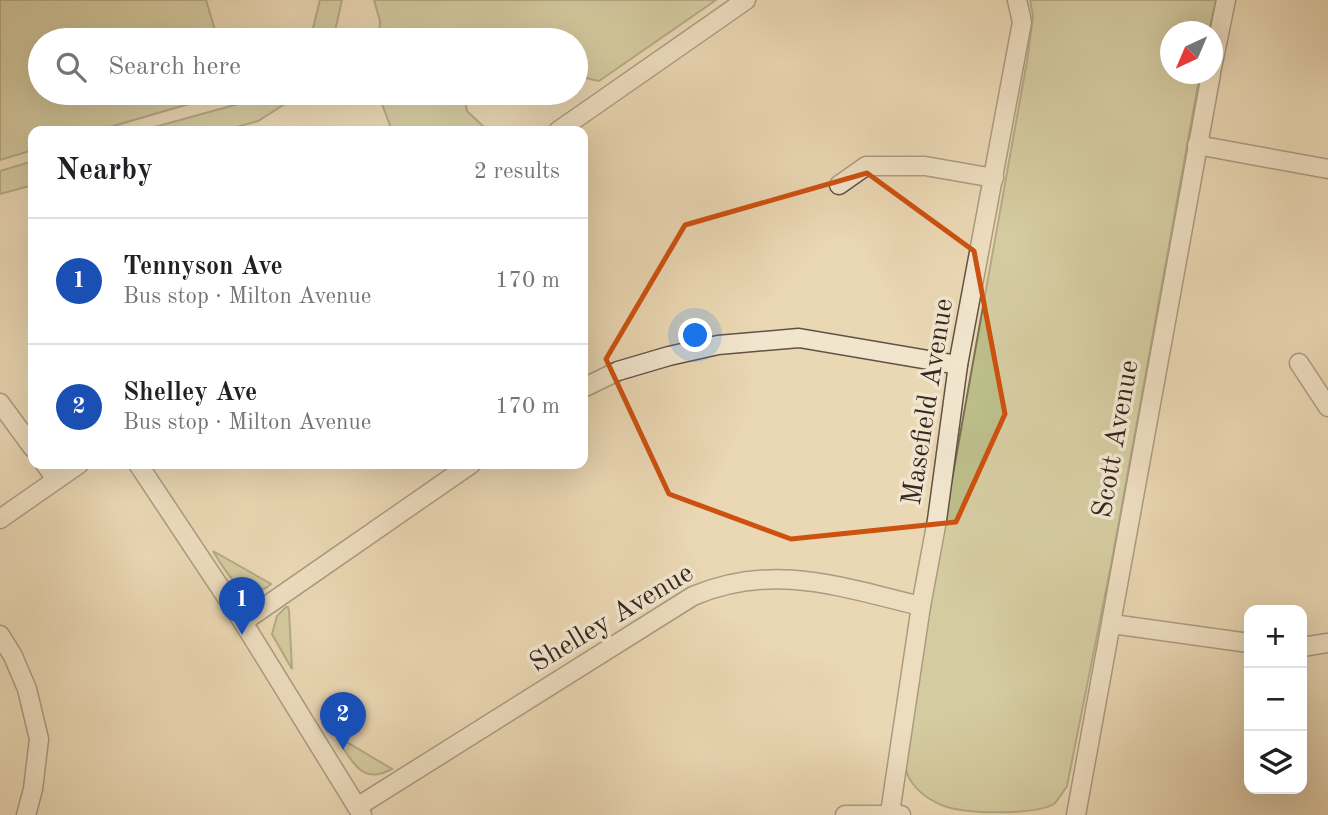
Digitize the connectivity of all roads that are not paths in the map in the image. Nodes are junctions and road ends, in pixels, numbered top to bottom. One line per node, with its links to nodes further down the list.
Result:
1 (746, 0): 6 (street)
2 (1017, 0): 9 (street, Masefield Avenue)
3 (1226, 0): 4 (street)
4 (1222, 21)
5 (1209, 84): 7 (street, Scott Avenue)
6 (565, 126)
7 (1197, 145): 8 (street); 25 (street, Scott Avenue)
8 (1328, 169)
9 (994, 178): 10 (street); 12 (street, Masefield Avenue)
10 (839, 185)
11 (1299, 363): 15 (street)
12 (958, 365): 13 (street); 23 (street, Masefield Avenue)
13 (588, 386)
14 (0, 403): 16 (street)
15 (1328, 407)
16 (28, 441)
17 (49, 469): 21 (street)
18 (71, 469): 21 (street)
19 (141, 469): 24 (street)
20 (464, 469): 24 (street)
21 (56, 479): 22 (street)
22 (0, 519)
23 (921, 606): 30 (street, Shelley Avenue); 31 (street, Masefield Avenue)
24 (243, 622): 30 (street)
25 (1112, 624): 27 (street); 34 (street, Scott Avenue)
26 (0, 635): 32 (street)
27 (1244, 642)
28 (1328, 643): 29 (street)
29 (1307, 645)
30 (360, 811)
31 (896, 814): 33 (street)
32 (26, 815)
33 (845, 815)
34 (1076, 815)

